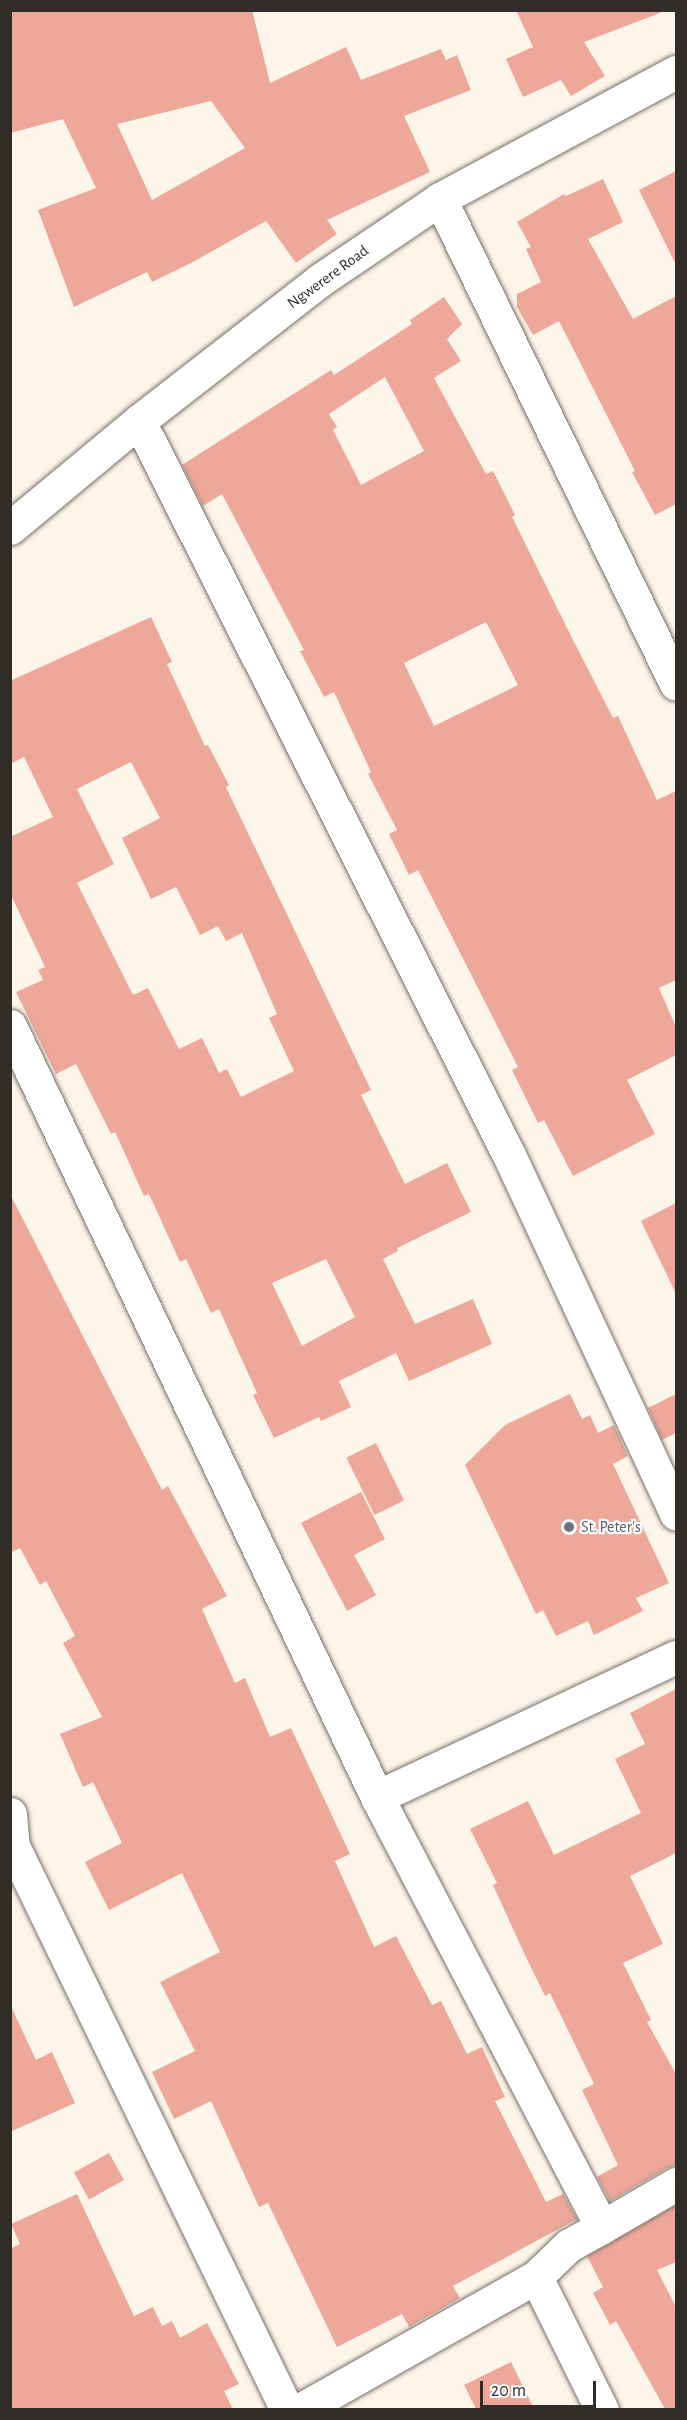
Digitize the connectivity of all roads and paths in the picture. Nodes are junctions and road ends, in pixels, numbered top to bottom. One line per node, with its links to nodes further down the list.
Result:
1 (676, 72): 2 (street, Ngwerere Road)
2 (440, 200): 3 (street, Ngwerere Road); 5 (street)
3 (139, 421): 4 (street, Ngwerere Road); 7 (street)
4 (10, 528)
5 (676, 684)
6 (10, 1026): 9 (street)
7 (676, 1514)
8 (676, 1657): 9 (street)
9 (377, 1797): 12 (street)
10 (10, 1814): 14 (street)
11 (676, 2184): 12 (street)
12 (602, 2227): 13 (street)
13 (536, 2277): 15 (street); 16 (street)
14 (287, 2409)
15 (300, 2409)
16 (602, 2409)

